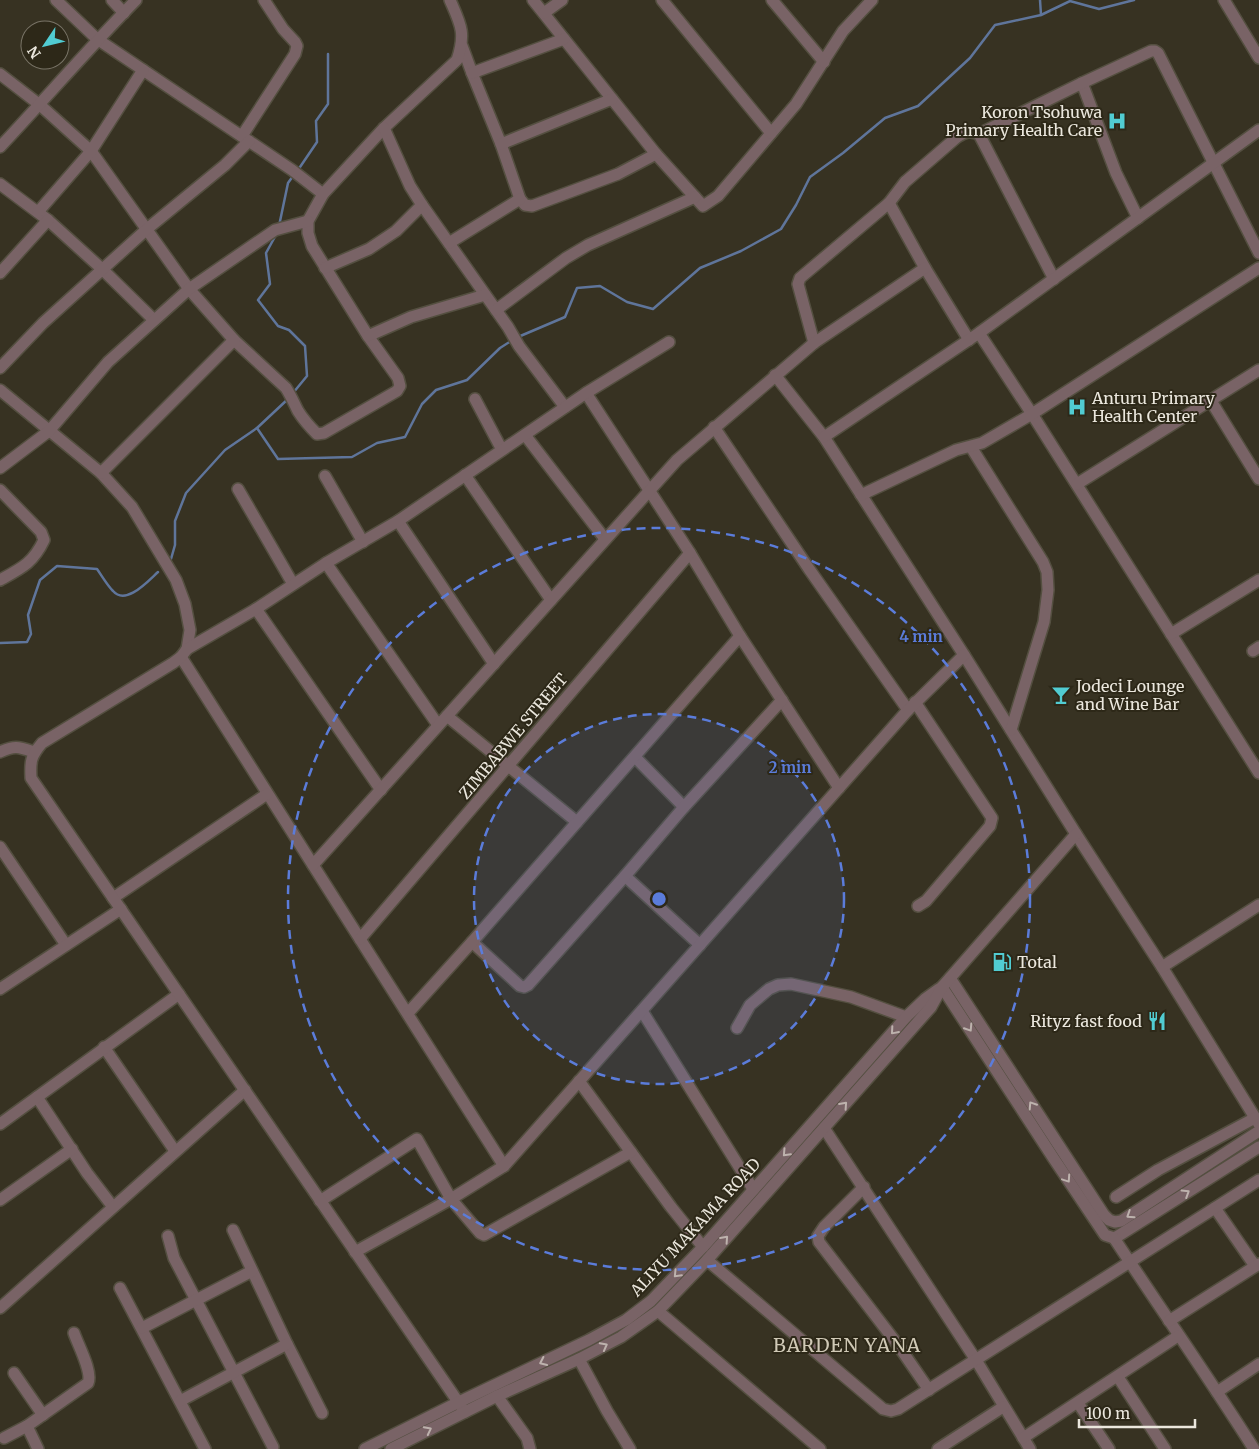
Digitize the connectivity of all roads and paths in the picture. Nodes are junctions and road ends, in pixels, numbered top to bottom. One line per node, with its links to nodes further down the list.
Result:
1 (56, 0): 15 (street)
2 (112, 0): 12 (street)
3 (136, 0): 12 (street)
4 (264, 0): 30 (street)
5 (450, 0): 16 (street)
6 (533, 0): 13 (street)
7 (562, 0): 13 (street)
8 (662, 0): 28 (street)
9 (772, 0): 19 (street)
10 (872, 0): 19 (street)
11 (1224, 0): 17 (street)
12 (124, 13): 15 (street)
13 (544, 13): 14 (street)
14 (564, 38): 21 (street); 24 (street)
15 (98, 39): 20 (street); 25 (street)
16 (462, 46): 18 (street); 21 (street)
17 (1259, 58)
18 (457, 60): 21 (street); 26 (street)
19 (824, 62): 28 (street)
20 (143, 70): 30 (street); 33 (street)
21 (470, 70): 31 (street)
22 (0, 74): 25 (street)
23 (1082, 83): 29 (street); 35 (street); 43 (street)
24 (612, 99): 31 (street); 34 (street)
25 (40, 105): 32 (street); 33 (street)
26 (384, 128): 37 (street); 41 (street)
27 (1259, 130): 35 (street)
28 (771, 133): 38 (street)
29 (979, 134): 40 (street); 54 (street)
30 (245, 139): 37 (street); 46 (street)
31 (501, 144): 39 (street)
32 (0, 147)
33 (91, 150): 42 (street); 46 (street)
34 (656, 154): 38 (street); 39 (street)
35 (1214, 163): 43 (street); 48 (street)
36 (0, 184): 42 (street)
37 (323, 194): 45 (street)
38 (695, 197): 57 (street)
39 (520, 199): 47 (street)
40 (889, 202): 50 (street); 64 (street)
41 (422, 204): 47 (street); 49 (street)
42 (38, 212): 44 (street)
43 (1138, 218): 54 (street)
44 (48, 220): 52 (street); 53 (street)
45 (308, 221): 49 (street); 55 (street)
46 (147, 229): 52 (street); 55 (street)
47 (449, 243): 56 (street)
48 (1259, 253)
49 (325, 268): 60 (street)
50 (925, 268): 62 (street); 64 (street)
51 (1259, 268): 73 (street)
52 (102, 269): 58 (street); 65 (street)
53 (0, 273)
54 (1054, 280): 59 (street)
55 (189, 289): 58 (street); 61 (street)
56 (485, 295): 57 (street); 60 (street)
57 (496, 310): 72 (street)
58 (154, 320): 75 (street)
59 (979, 333): 62 (street); 73 (street)
60 (368, 336): 61 (street)
61 (234, 340): 81 (street)
62 (969, 340): 77 (street)
63 (669, 342): 69 (street)
64 (814, 343): 67 (street)
65 (0, 368)
66 (1259, 370): 71 (street)
67 (775, 375): 74 (street); 77 (street)
68 (0, 390): 75 (street)
69 (586, 393): 72 (street); 88 (street)
70 (475, 399): 79 (street)
71 (1210, 401): 84 (street); 85 (street)
72 (565, 408): 76 (street)
73 (1032, 414): 78 (street); 85 (street)
74 (714, 427): 88 (street); 106 (street)
75 (49, 431): 80 (street); 81 (street)
76 (525, 435): 79 (street); 91 (street)
77 (824, 437): 89 (street)
78 (971, 447): 89 (street); 109 (street)
79 (502, 450): 82 (street)
80 (0, 468)
81 (101, 473): 102 (street)
82 (465, 475): 90 (street); 98 (street)
83 (325, 476): 92 (street)
84 (1259, 479)
85 (1077, 484): 100 (street)
86 (0, 490): 95 (street)
87 (238, 490): 97 (street)
88 (648, 490): 91 (street); 93 (street)
89 (861, 495): 103 (street)
90 (398, 521): 92 (street); 104 (street)
91 (606, 539): 98 (street)
92 (364, 542): 94 (street)
93 (690, 553): 101 (street); 113 (street, ZIMBABWE STREET)
94 (326, 563): 97 (street); 108 (street)
95 (0, 580)
96 (1259, 580): 100 (street)
97 (293, 584): 99 (street)
98 (551, 600): 104 (street)
99 (256, 609): 102 (street); 116 (street)
100 (1171, 634): 114 (street)
101 (740, 636): 105 (street); 112 (street)
102 (184, 653): 111 (street); 117 (street)
103 (964, 655): 106 (street); 109 (street)
104 (494, 664): 107 (street)
105 (782, 700): 115 (street); 118 (street)
106 (912, 706): 115 (street); 126 (street)
107 (447, 716): 108 (street); 113 (street)
108 (438, 725): 116 (street)
109 (1011, 730): 120 (street)
110 (0, 752): 111 (street)
111 (34, 752): 124 (street)
112 (634, 757): 118 (street); 119 (street)
113 (508, 766): 119 (street); 128 (street, ZIMBABWE STREET)
114 (1259, 773)
115 (839, 788): 131 (street)
116 (381, 790): 122 (street)
117 (267, 794): 122 (street); 124 (street)
118 (684, 806): 123 (street)
119 (576, 822): 129 (street)
120 (1076, 834): 132 (street); 133 (street)
121 (0, 848): 130 (street)
122 (312, 865): 128 (street)
123 (625, 876): 129 (street); 131 (street)
124 (113, 898): 127 (street)
125 (1259, 905): 132 (street)
126 (918, 906)
127 (121, 909): 130 (street); 135 (street)
128 (360, 939): 137 (street)
129 (472, 942): 137 (street)
130 (66, 945): 134 (street)
131 (700, 945): 136 (street)
132 (1162, 967): 144 (street)
133 (946, 982): 138 (street, ALIYU MAKAMA ROAD); 146 (street, ALIYU MAKAMA ROAD, one-way to 133); 152 (street)
134 (0, 989)
135 (179, 994): 140 (street); 142 (street)
136 (642, 1011): 141 (street); 156 (street)
137 (408, 1013): 153 (street)
138 (906, 1017): 139 (street); 156 (street, ALIYU MAKAMA ROAD, one-way to 156)
139 (737, 1028)
140 (104, 1047): 143 (street); 150 (street)
141 (580, 1081): 151 (street); 153 (street)
142 (245, 1090): 150 (street); 160 (street)
143 (37, 1097): 145 (street); 149 (street)
144 (1257, 1121): 157 (street)
145 (0, 1124)
146 (824, 1128): 155 (street); 168 (street, ALIYU MAKAMA ROAD, one-way to 146)
147 (1259, 1130): 152 (street, one-way to 152)
148 (1259, 1147): 165 (street, one-way to 148)
149 (72, 1148): 159 (street); 161 (street)
150 (175, 1151): 161 (street)
151 (631, 1152): 158 (street); 166 (street)
152 (1058, 1156): 165 (street, one-way to 165)
153 (504, 1166): 158 (street)
154 (1259, 1180): 162 (street)
155 (864, 1187): 182 (street); 187 (street)
156 (754, 1189): 166 (street, ALIYU MAKAMA ROAD)
157 (1116, 1197)
158 (451, 1199): 160 (street); 167 (street)
159 (0, 1200)
160 (320, 1201): 167 (street)
161 (113, 1207): 174 (street)
162 (1215, 1208): 169 (street); 170 (street)
163 (233, 1230): 171 (street)
164 (168, 1236): 173 (street)
165 (1114, 1238): 169 (street)
166 (703, 1247): 192 (street, ALIYU MAKAMA ROAD, one-way to 192)
167 (355, 1252): 192 (street)
168 (707, 1260): 175 (street, ALIYU MAKAMA ROAD); 187 (street)
169 (1130, 1262): 176 (street); 182 (street)
170 (1257, 1265): 176 (street)
171 (252, 1271): 173 (street); 180 (street)
172 (120, 1288): 177 (street)
173 (196, 1300): 177 (street); 184 (street)
174 (0, 1308)
175 (658, 1310): 181 (street, ALIYU MAKAMA ROAD, one-way to 175); 206 (street)
176 (1169, 1321): 179 (street)
177 (142, 1328): 190 (street)
178 (74, 1333): 195 (street)
179 (1178, 1336): 186 (street); 188 (street)
180 (287, 1344): 184 (street); 194 (street)
181 (579, 1359): 189 (street, ALIYU MAKAMA ROAD); 205 (street)
182 (976, 1360): 187 (street); 193 (street)
183 (1259, 1364): 188 (street)
184 (233, 1372): 190 (street); 199 (street)
185 (14, 1373): 195 (street)
186 (1118, 1377): 191 (street); 210 (street)
187 (929, 1390)
188 (1217, 1392): 211 (street)
189 (496, 1396): 192 (street, ALIYU MAKAMA ROAD); 204 (street)
190 (180, 1401): 201 (street)
191 (1078, 1403): 198 (street); 209 (street)
192 (462, 1407): 202 (street, ALIYU MAKAMA ROAD); 203 (street, ALIYU MAKAMA ROAD, one-way to 192)
193 (1003, 1407): 198 (street); 207 (street)
194 (322, 1413)
195 (43, 1415): 196 (street)
196 (27, 1426): 197 (street); 200 (street)
197 (4, 1438)
198 (1023, 1438): 208 (street)
199 (273, 1447)
200 (38, 1449)
201 (205, 1449)
202 (365, 1449)
203 (391, 1449)
204 (530, 1449)
205 (630, 1449)
206 (820, 1449)
207 (938, 1449)
208 (1030, 1449)
209 (1109, 1449)
210 (1165, 1449)
211 (1254, 1449)

